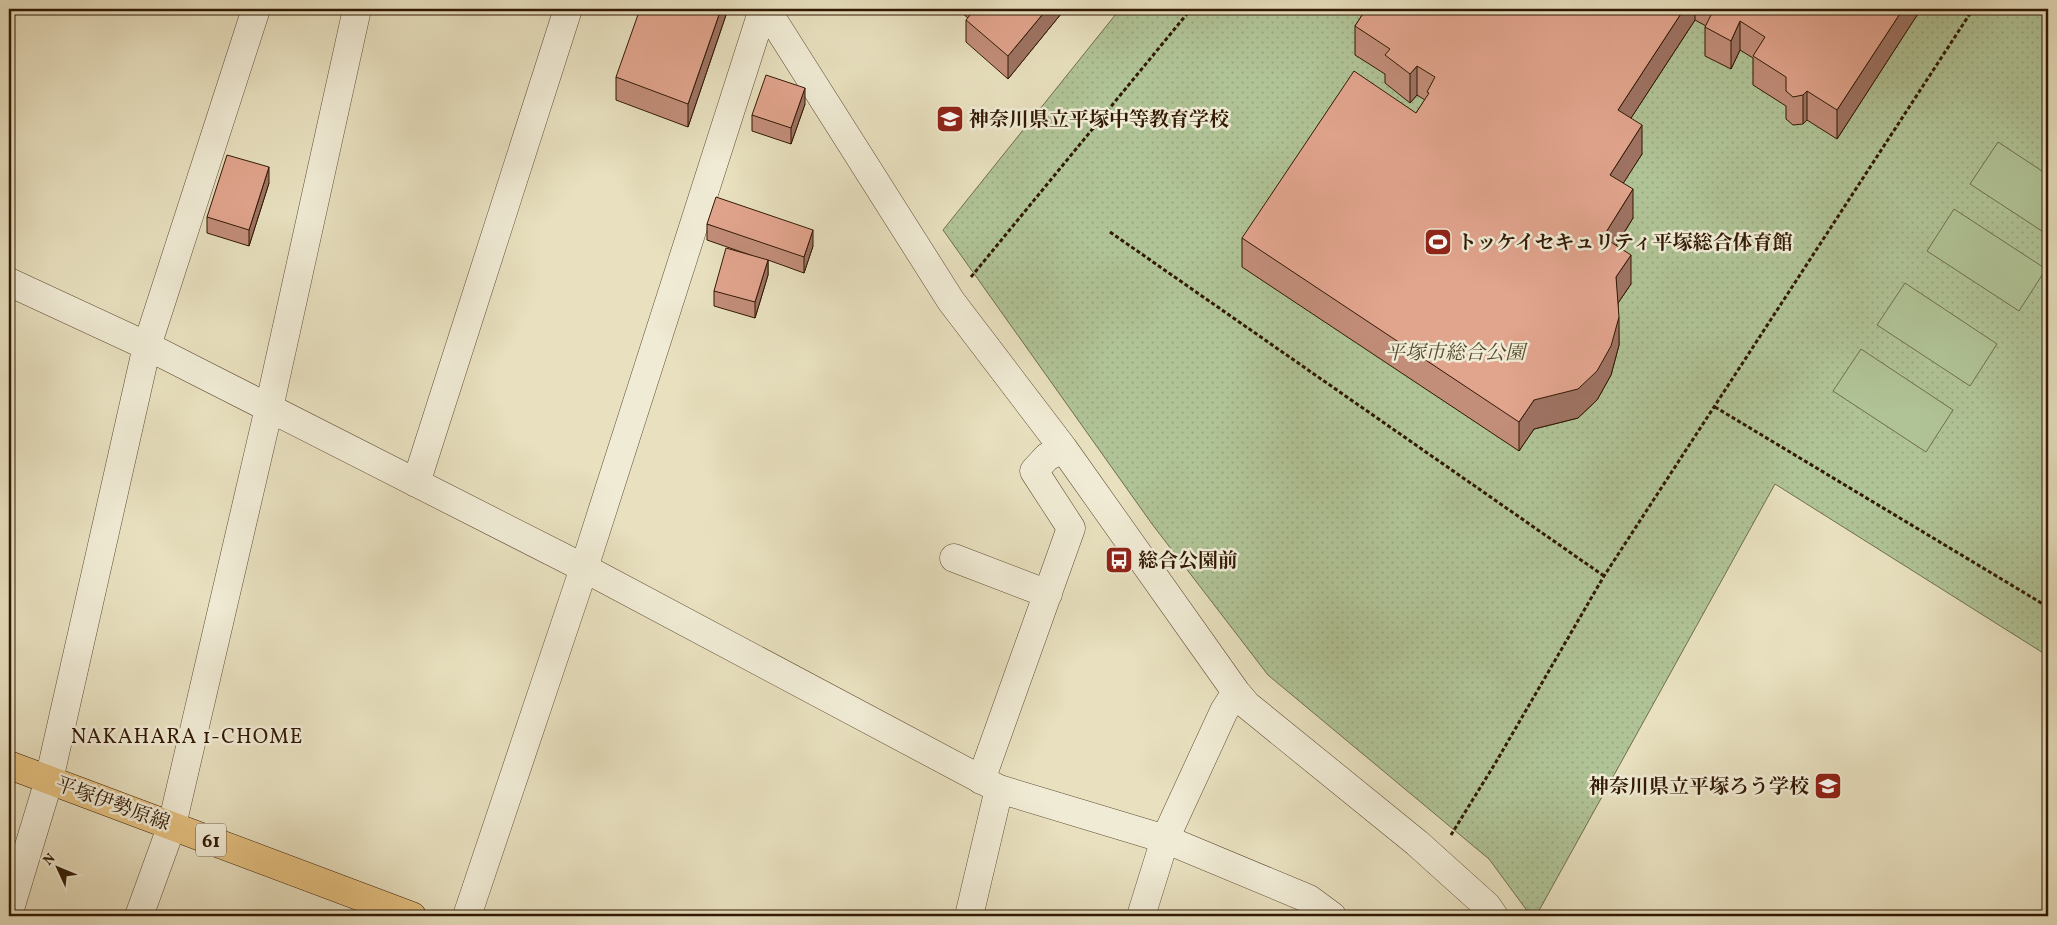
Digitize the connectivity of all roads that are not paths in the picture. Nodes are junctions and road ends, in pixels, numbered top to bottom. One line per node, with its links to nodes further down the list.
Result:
1 (256, 9): 6 (street)
2 (358, 9): 7 (street)
3 (568, 9): 9 (street)
4 (765, 9): 8 (street); 11 (street)
5 (9, 282): 6 (street)
6 (147, 346): 7 (street); 15 (street)
7 (269, 408): 9 (street); 17 (street)
8 (1063, 448): 12 (street); 13 (street)
9 (416, 483): 11 (street)
10 (954, 558): 12 (street)
11 (584, 568): 16 (street); 22 (street)
12 (1048, 594): 16 (street)
13 (1236, 692): 18 (street); 26 (street)
14 (9, 765): 15 (main road, 平塚伊勢原線 / 61)
15 (49, 780): 17 (main road, 平塚伊勢原線 / 61); 19 (street)
16 (990, 784): 18 (street); 23 (street)
17 (172, 825): 20 (street); 21 (main road, 平塚伊勢原線 / 61)
18 (1165, 839): 24 (street); 25 (street)
19 (9, 912)
20 (139, 916)
21 (412, 916)
22 (466, 916)
23 (969, 916)
24 (1142, 916)
25 (1332, 916)
26 (1494, 916)

